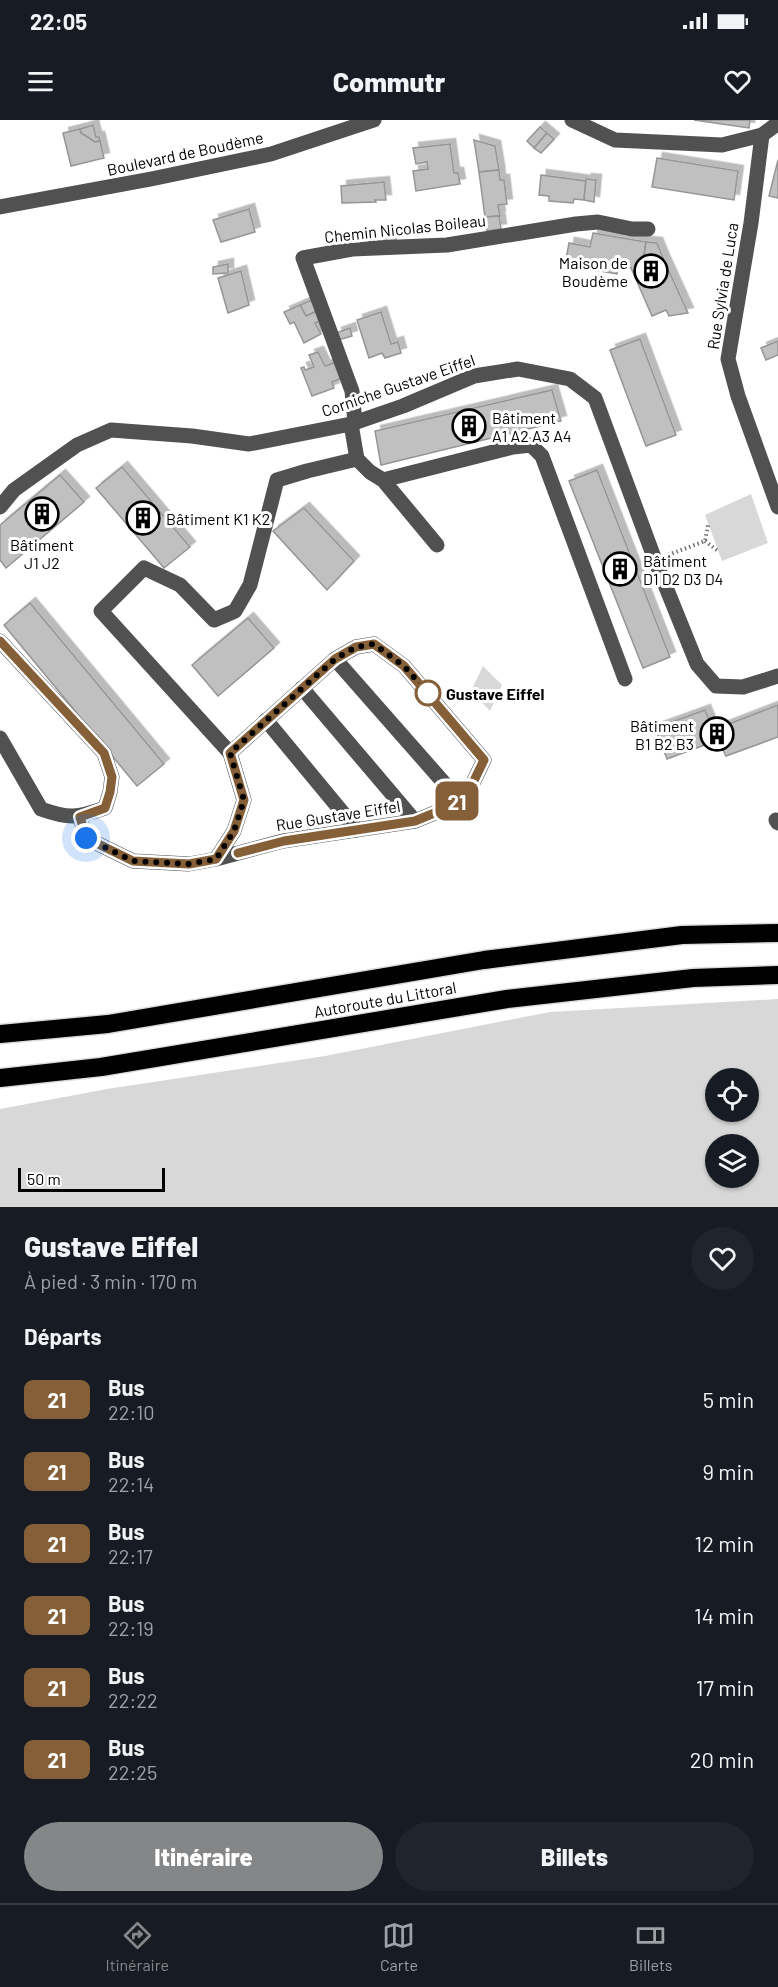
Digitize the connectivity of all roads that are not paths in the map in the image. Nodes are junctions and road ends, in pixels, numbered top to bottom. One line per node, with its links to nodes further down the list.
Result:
1 (374, 120): 5 (street, Boulevard de Boudème)
2 (572, 120): 4 (street)
3 (778, 123): 4 (street)
4 (762, 135): 11 (street, Rue Sylvia de Luca)
5 (0, 207)
6 (648, 229): 7 (street, Chemin Nicolas Boileau)
7 (353, 423): 8 (street); 10 (street, Corniche Gustave Eiffel); 15 (street, Corniche Gustave Eiffel)
8 (357, 459): 9 (street); 20 (street)
9 (383, 480): 12 (street); 16 (street)
10 (0, 507)
11 (778, 507)
12 (437, 545)
13 (0, 641): 22 (street)
14 (335, 659): 17 (street, Rue Gustave Eiffel); 21 (street); 21 (street, Rue Gustave Eiffel)
15 (778, 676)
16 (625, 679)
17 (302, 688): 18 (street, Rue Gustave Eiffel); 23 (street)
18 (266, 720): 20 (street, Rue Gustave Eiffel); 24 (street)
19 (0, 738): 22 (street)
20 (230, 753): 25 (street)
21 (459, 800): 23 (street, Rue Gustave Eiffel)
22 (80, 817): 25 (street, Rue Gustave Eiffel)
23 (415, 821): 24 (street, Rue Gustave Eiffel)
24 (357, 830): 25 (street, Rue Gustave Eiffel)
25 (216, 859)
26 (778, 933): 28 (highway, Autoroute du Littoral)
27 (778, 975): 29 (highway, Autoroute du Littoral)
28 (0, 1034)
29 (0, 1078)

